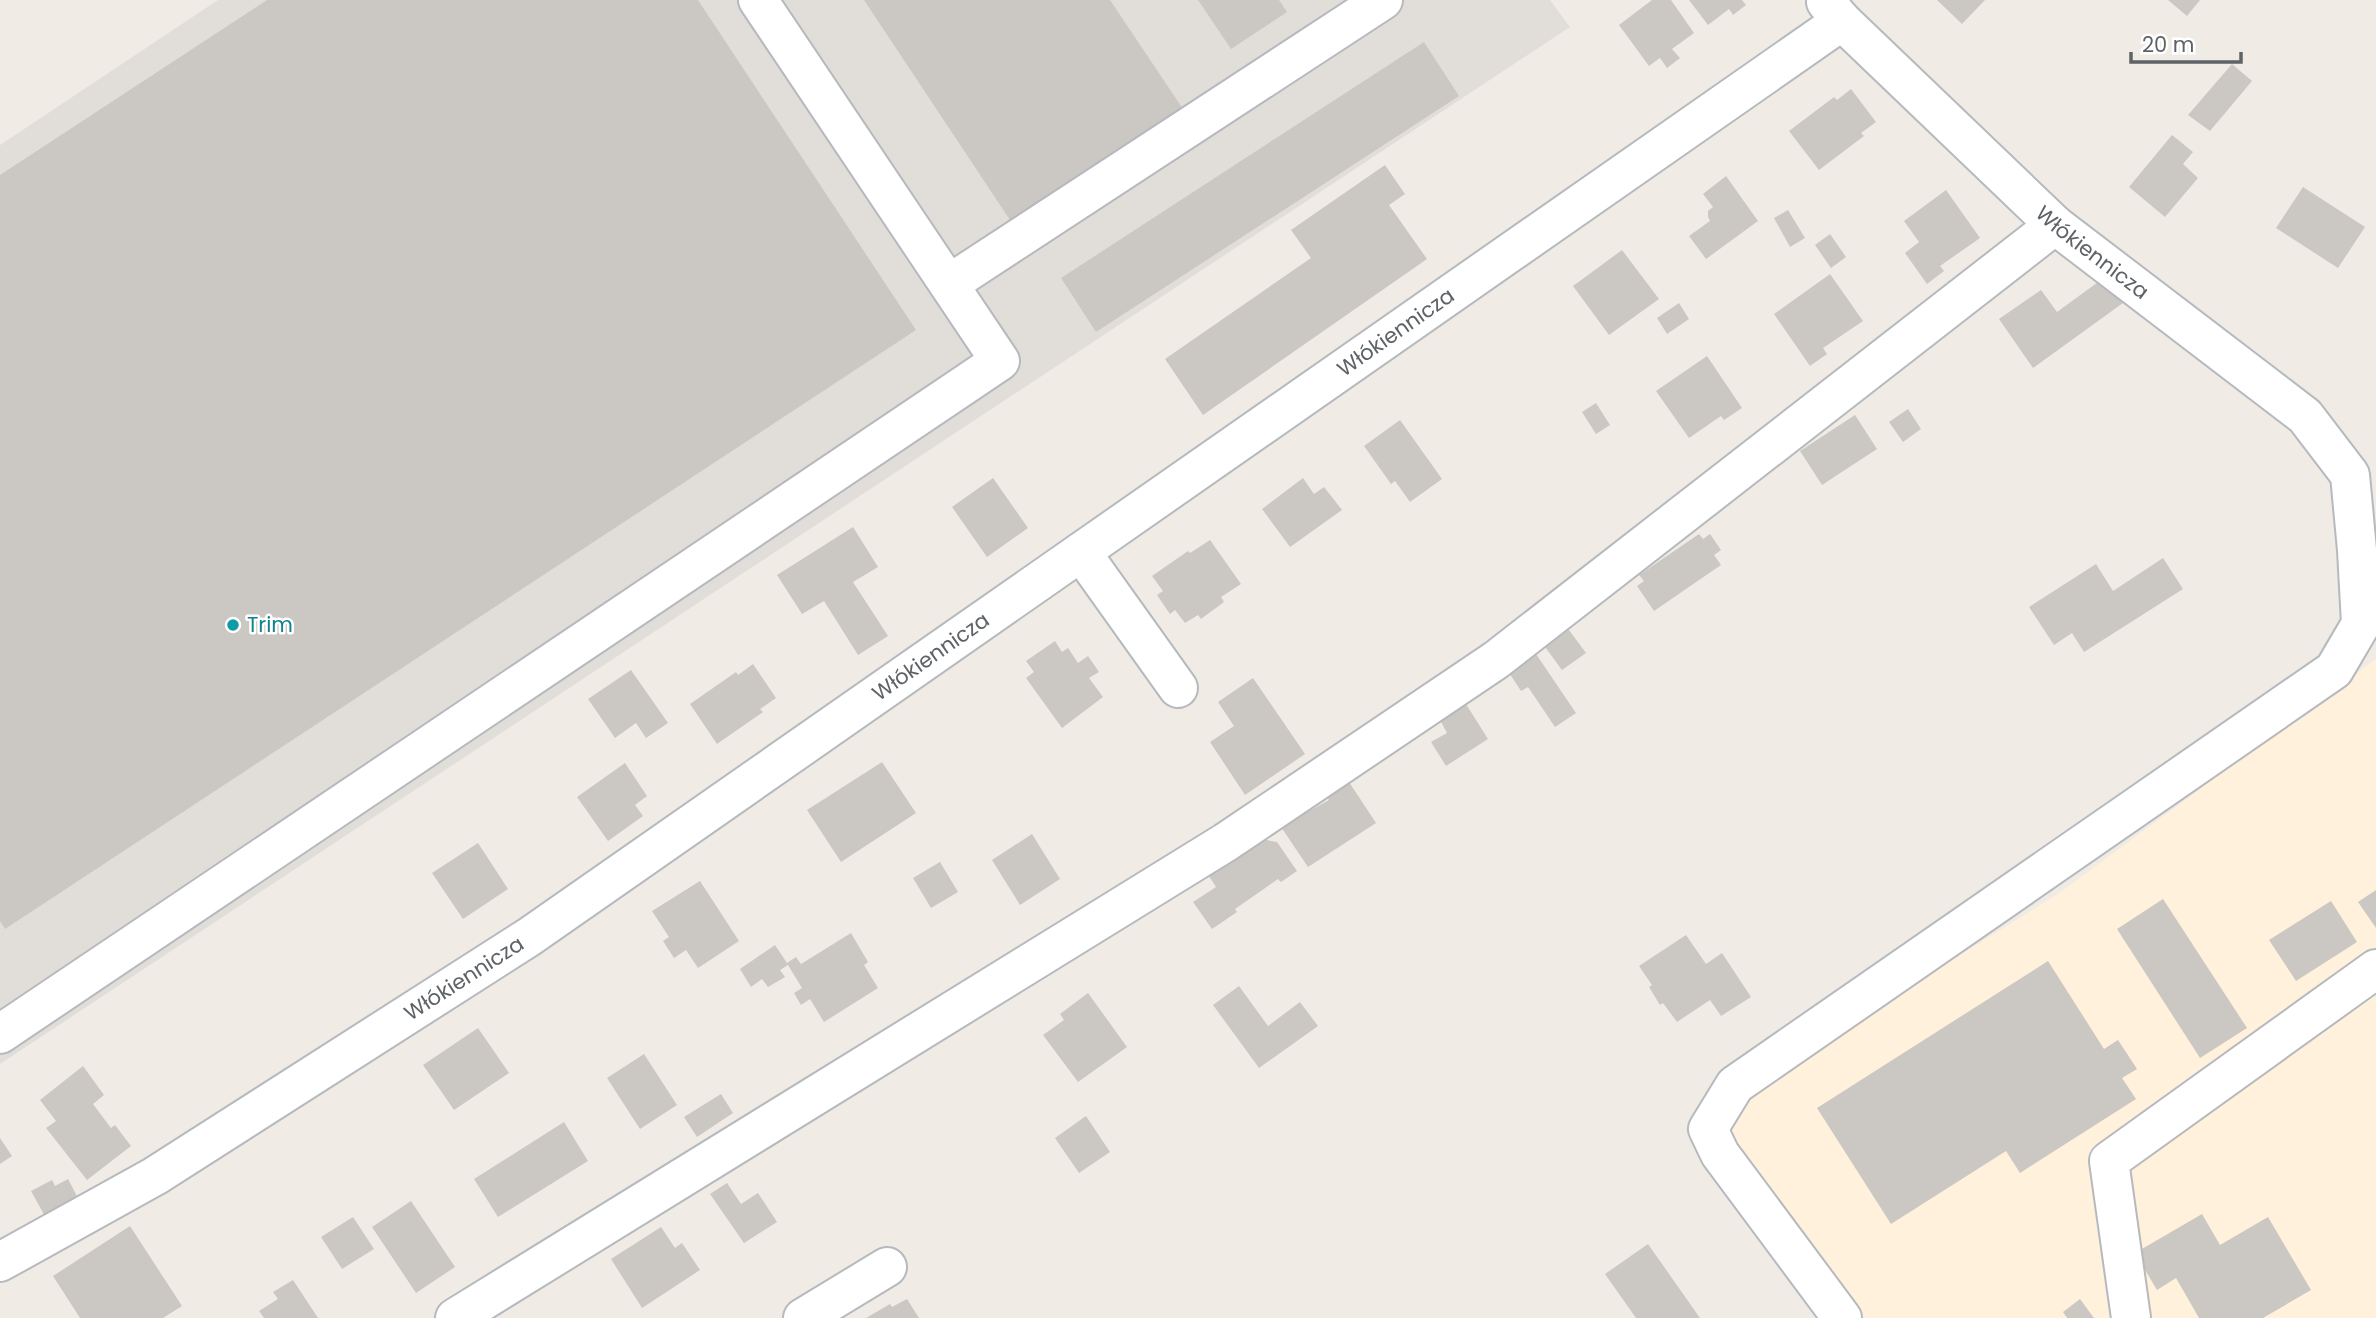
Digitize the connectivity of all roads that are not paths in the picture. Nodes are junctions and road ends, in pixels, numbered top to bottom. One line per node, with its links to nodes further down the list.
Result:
1 (758, 0): 5 (street)
2 (1383, 0): 5 (street)
3 (1832, 6): 4 (street, Włókiennicza); 6 (street, Włókiennicza)
4 (2055, 225): 12 (street); 14 (street, Włókiennicza)
5 (949, 284): 9 (street)
6 (1081, 552): 7 (street); 10 (street, Włókiennicza)
7 (1178, 688)
8 (2376, 969): 15 (street)
9 (0, 1034)
10 (0, 1262)
11 (887, 1267): 13 (street)
12 (455, 1318)
13 (803, 1318)
14 (1843, 1318)
15 (2131, 1318)

